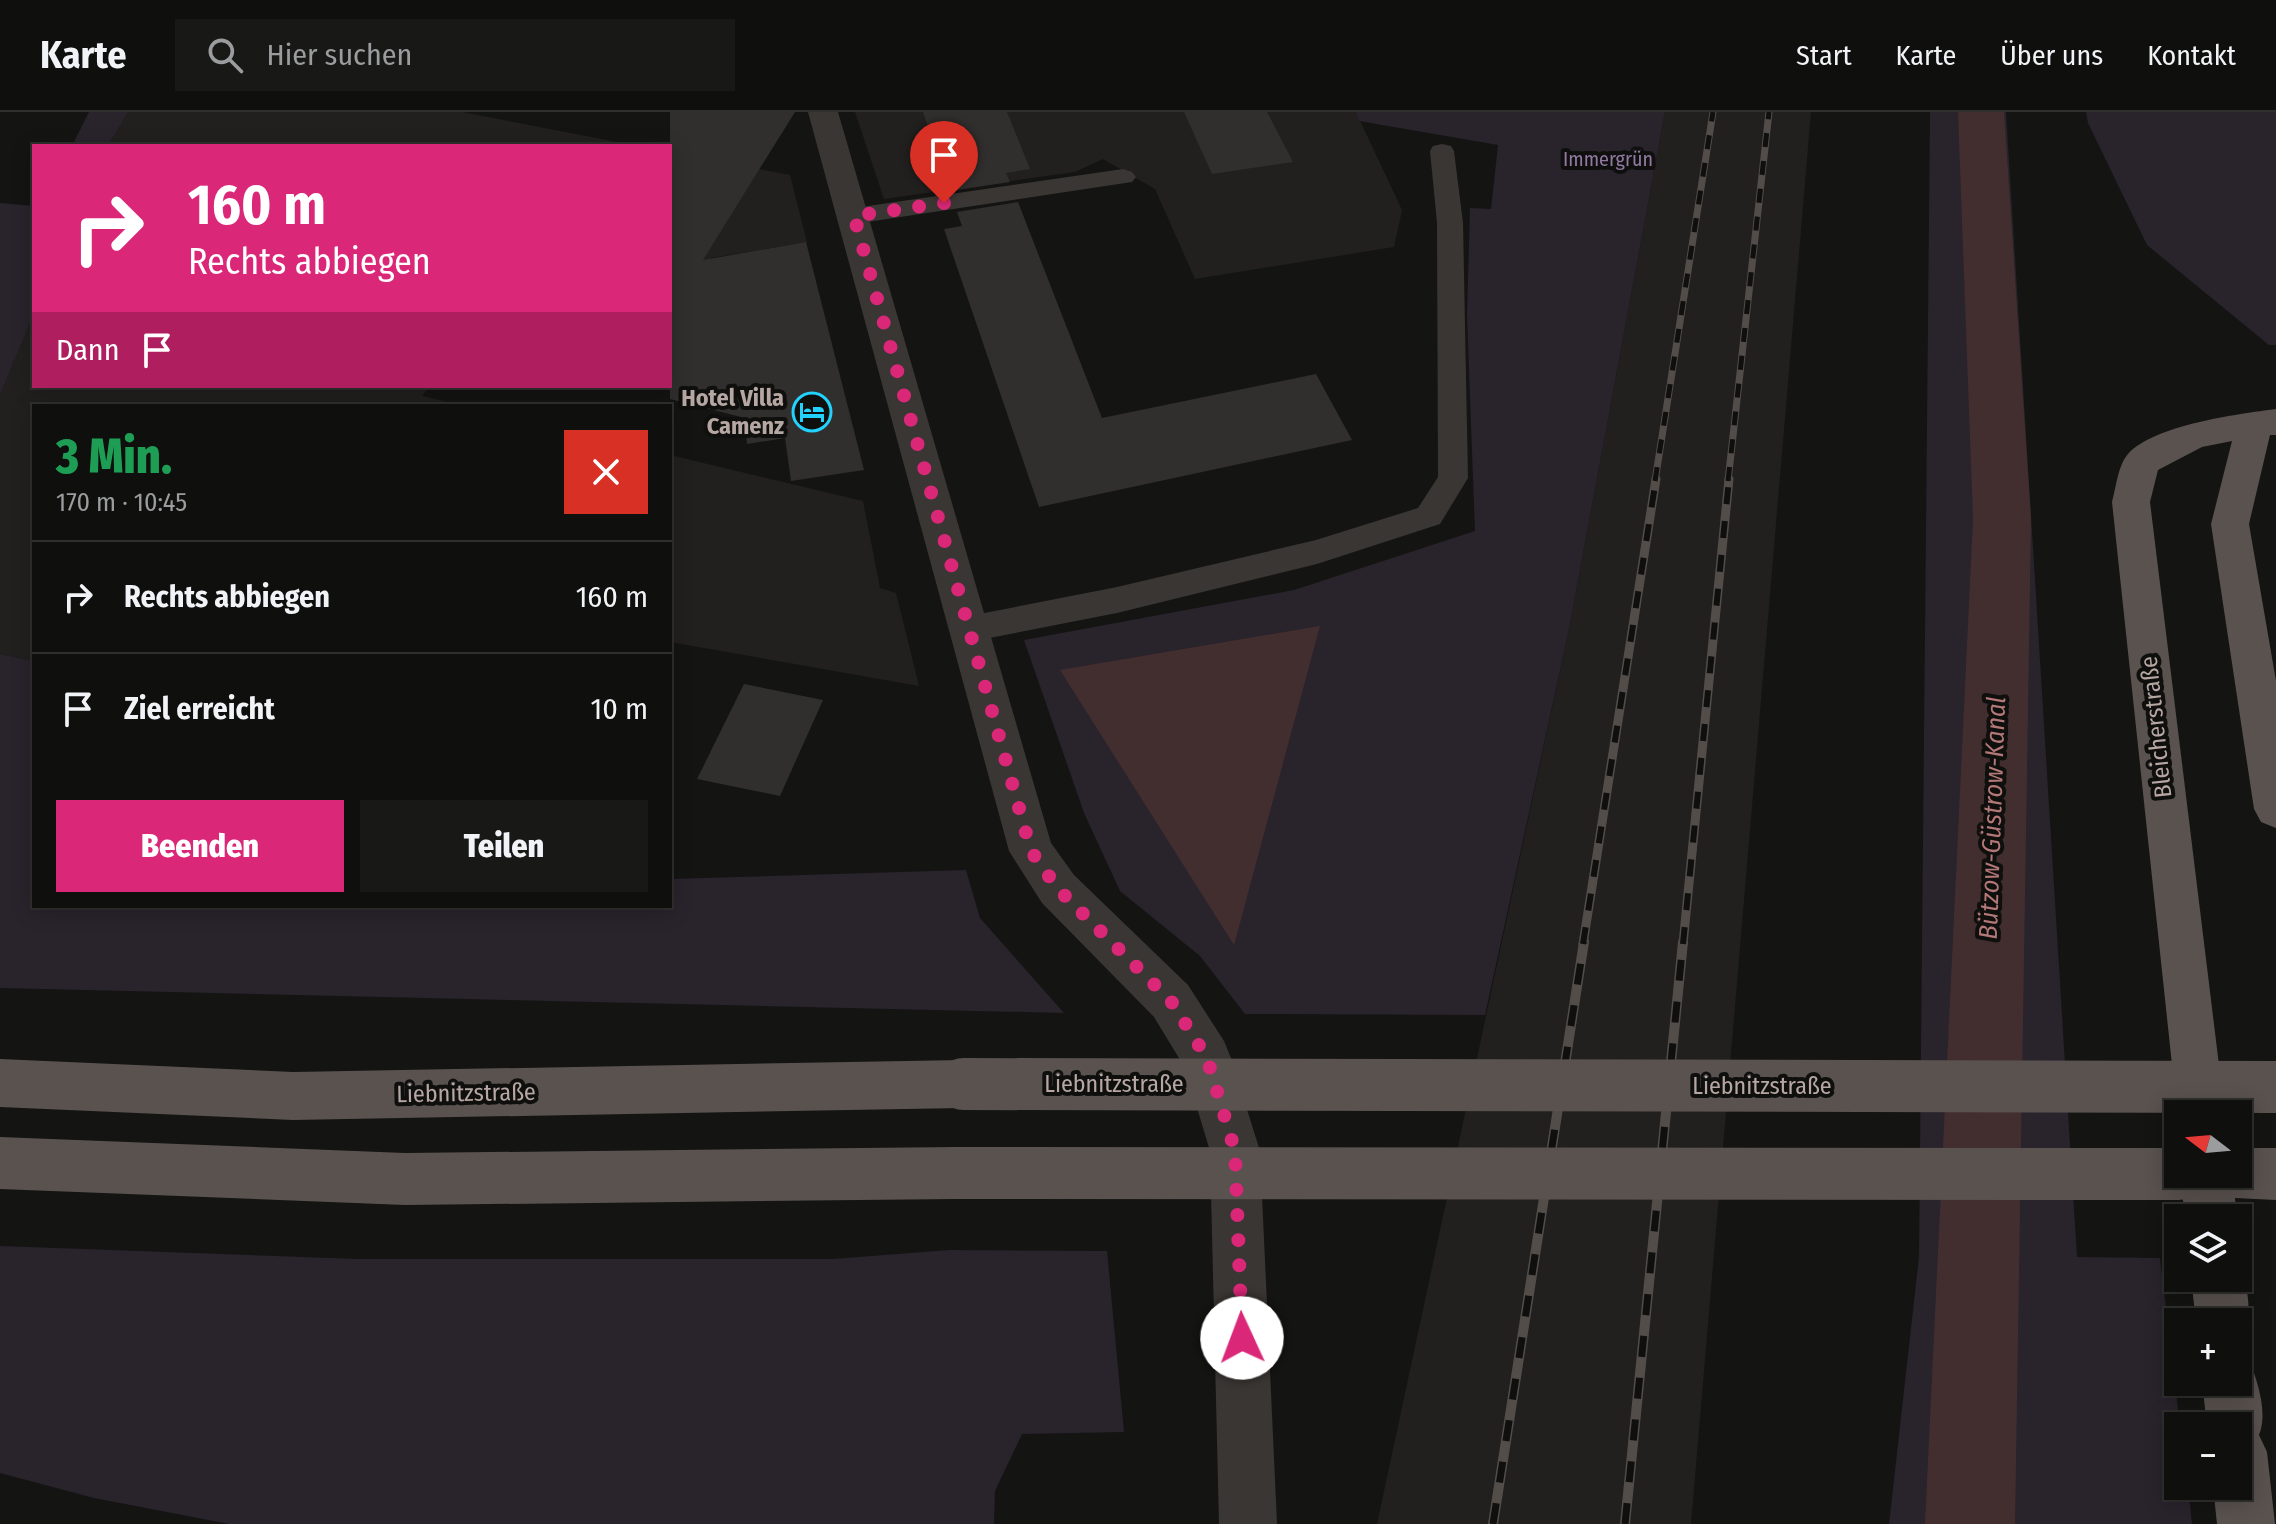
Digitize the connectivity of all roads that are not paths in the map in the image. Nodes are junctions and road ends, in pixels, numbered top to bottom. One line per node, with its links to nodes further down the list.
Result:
1 (823, 112): 4 (street)
2 (1442, 151): 6 (lane)
3 (1123, 177): 4 (lane)
4 (854, 216): 6 (street)
5 (2266, 424): 7 (main road, Bleicherstraße); 10 (main road, Bleicherstraße)
6 (969, 629): 16 (street)
7 (2276, 809)
8 (0, 1083): 9 (main road, Liebnitzstraße, bridge)
9 (2276, 1087)
10 (2198, 1100)
11 (0, 1163): 12 (main road, bridge)
12 (2164, 1174)
13 (2252, 1174): 14 (main road)
14 (2276, 1174)
15 (2243, 1500): 17 (main road)
16 (1248, 1524)
17 (2246, 1524)

